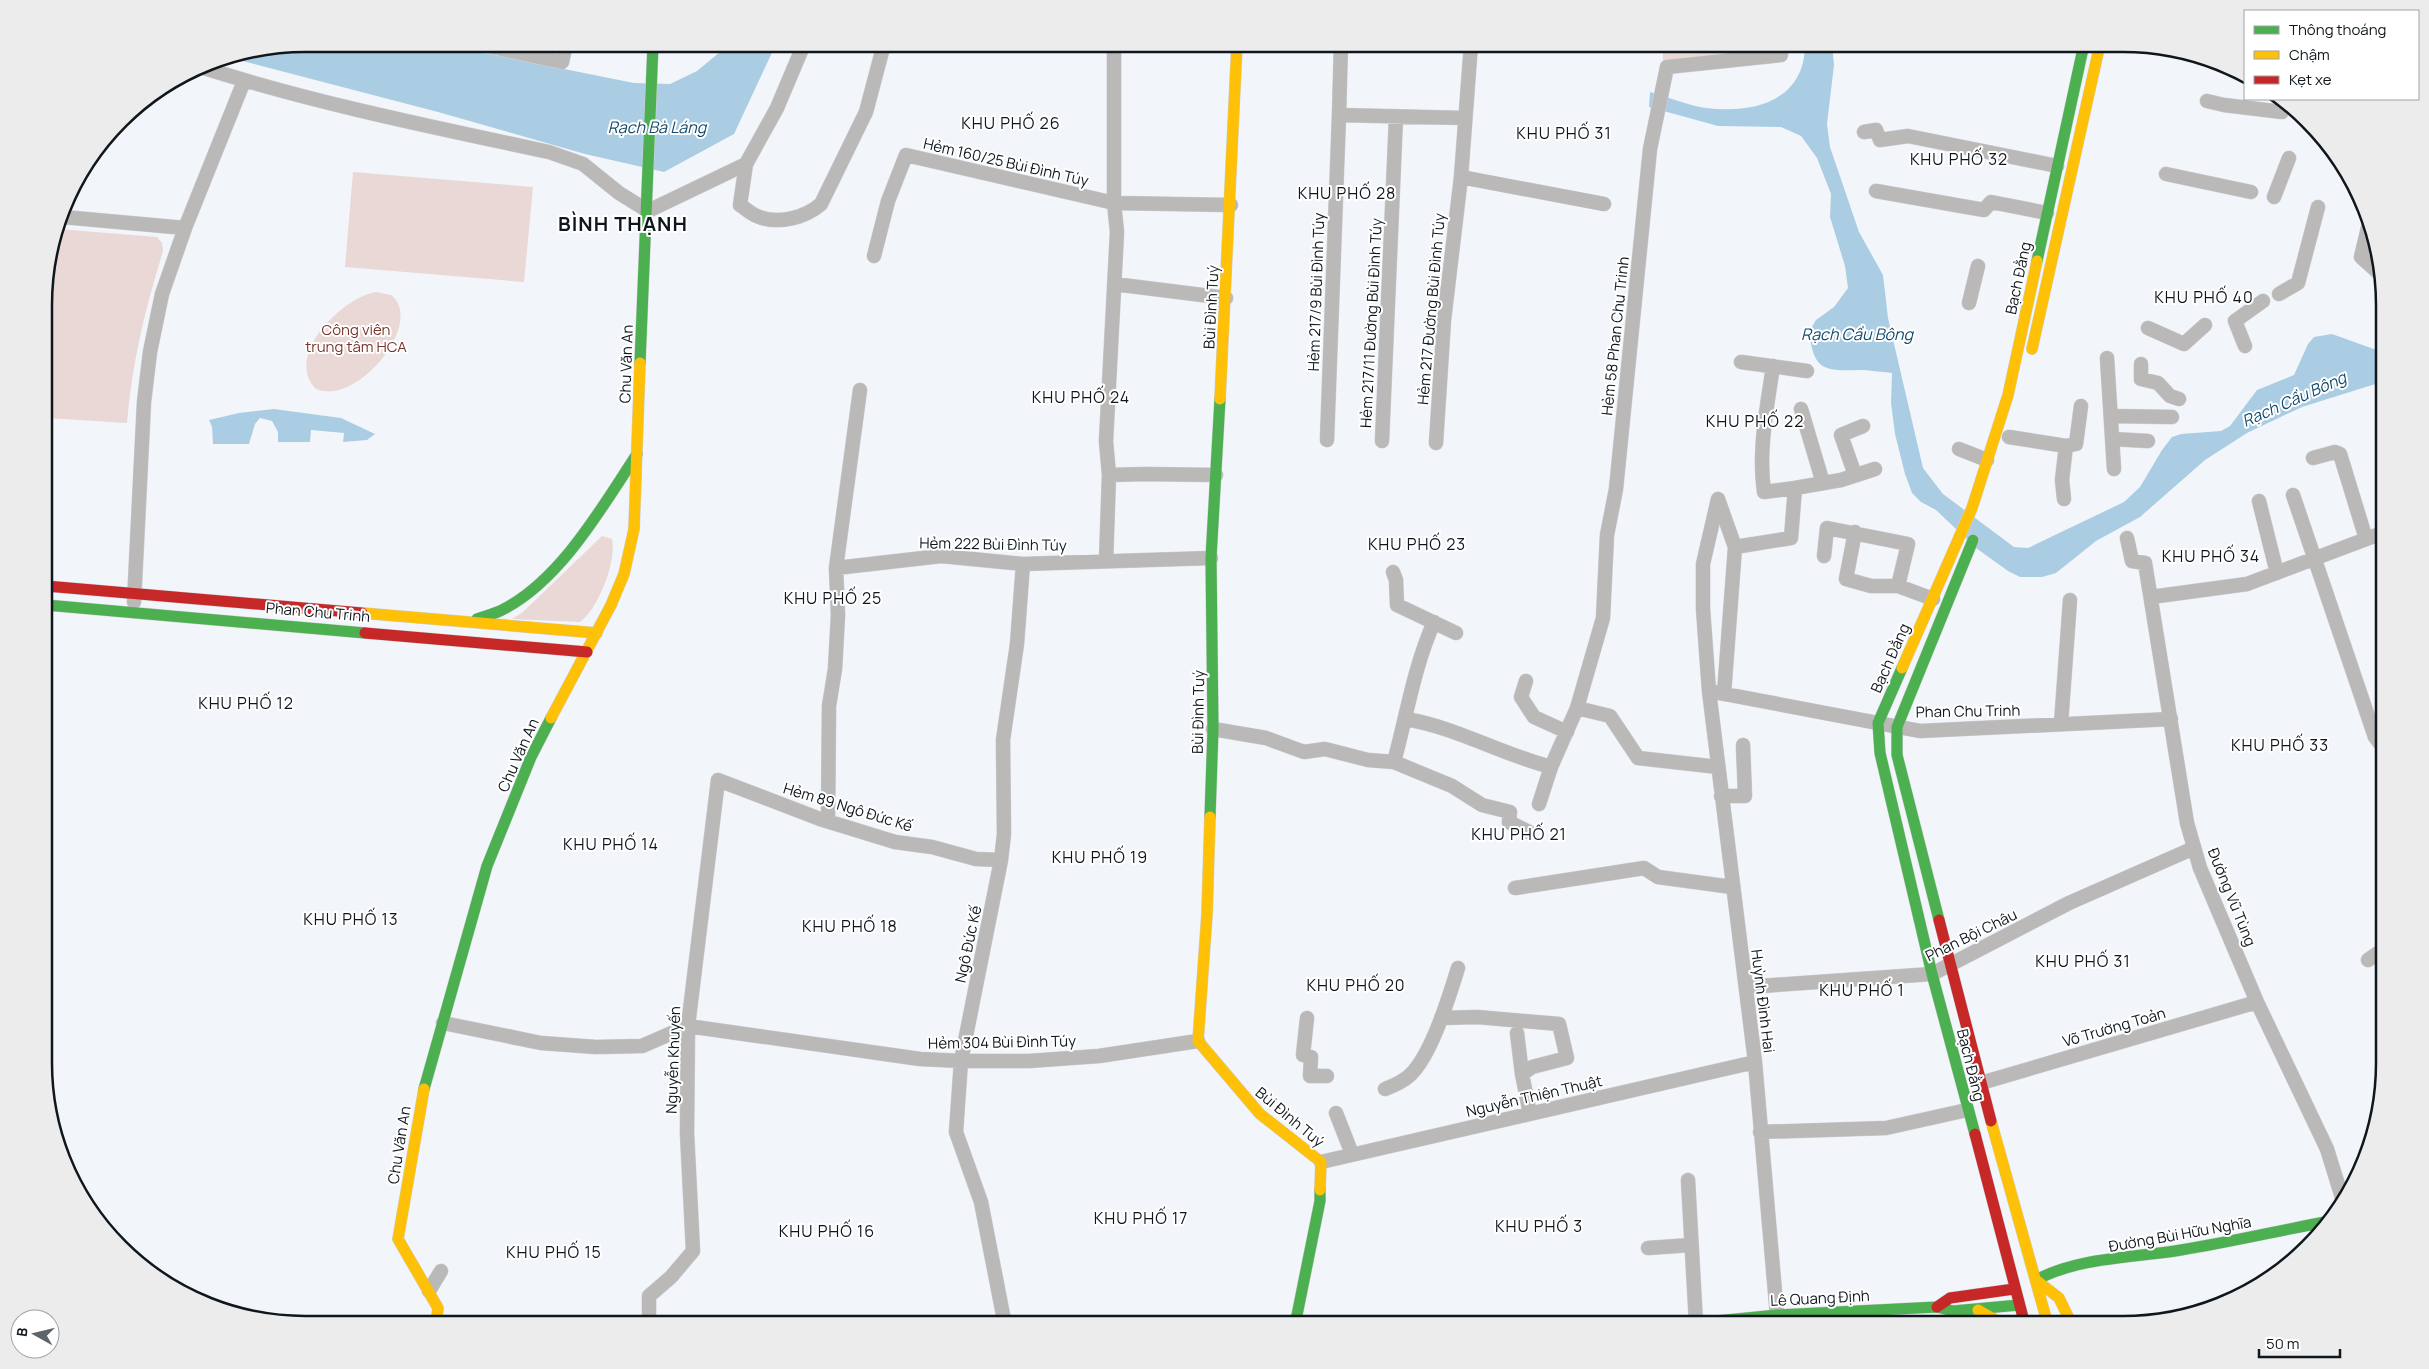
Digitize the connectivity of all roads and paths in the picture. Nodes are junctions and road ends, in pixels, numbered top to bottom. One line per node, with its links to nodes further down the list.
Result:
1 (516, 52): 2 (street)
2 (564, 52)
3 (653, 52): 34 (street, Chu Văn An)
4 (801, 52): 22 (street)
5 (882, 52): 22 (street)
6 (1114, 52): 30 (street)
7 (1237, 52): 31 (street, Bùi Đình Tuý)
8 (1341, 52): 17 (street, Hẻm 217/9 Bùi Đình Túy)
9 (1470, 52): 19 (street, Hẻm 217 Đường Bùi Đình Túy)
10 (1781, 52): 116 (street, Hẻm 58 Phan Chu Trinh)
11 (2082, 52): 23 (street, Bạch Đằng)
12 (2098, 52): 24 (street, Bạch Đằng)
13 (213, 70): 14 (street)
14 (244, 81): 34 (street); 37 (street)
15 (2207, 101): 16 (street)
16 (2282, 112)
17 (1339, 115): 18 (street); 65 (street, Hẻm 217/9 Bùi Đình Túy)
18 (1396, 117): 19 (street); 66 (street, Hẻm 217/11 Đường Bùi Đình Túy)
19 (1466, 118): 26 (street, Hẻm 217 Đường Bùi Đình Túy)
20 (1864, 132): 23 (street)
21 (2289, 158): 29 (street)
22 (746, 164): 34 (street)
23 (2057, 166): 24 (street); 35 (street, Bạch Đằng)
24 (2072, 170): 50 (street, Bạch Đằng)
25 (2166, 174): 28 (street)
26 (1461, 177): 32 (street); 68 (street, Hẻm 217 Đường Bùi Đình Túy)
27 (1876, 191): 35 (street)
28 (2251, 192)
29 (2274, 197)
30 (1114, 203): 31 (street); 39 (street, Hẻm 160/25 Bùi Đình Túy); 42 (street)
31 (1231, 204): 44 (street, Bùi Đình Tuý)
32 (1604, 204)
33 (2318, 207): 43 (street)
34 (648, 211): 71 (street, Chu Văn An)
35 (2047, 213): 73 (street, Bạch Đằng)
36 (69, 218): 37 (street)
37 (185, 228): 100 (street)
38 (2367, 236): 41 (street)
39 (874, 256)
40 (1978, 266): 46 (street)
41 (2374, 268)
42 (1115, 277): 44 (street); 76 (street)
43 (2279, 294)
44 (1226, 298): 77 (street, Bùi Đình Tuý)
45 (2263, 301): 49 (street)
46 (1970, 303)
47 (2204, 324): 48 (street)
48 (2148, 328)
49 (2245, 346)
50 (2030, 357)
51 (2107, 358): 60 (street)
52 (1741, 362): 54 (street)
53 (2142, 364): 57 (street)
54 (1773, 366): 55 (street); 80 (street)
55 (1807, 371)
56 (860, 390): 95 (street)
57 (2179, 399)
58 (2081, 406): 69 (street)
59 (1801, 409): 79 (street)
60 (2111, 416): 61 (street); 64 (street)
61 (2172, 417)
62 (1863, 426): 78 (street)
63 (2008, 437): 69 (street)
64 (2112, 439): 67 (street); 75 (street)
65 (1327, 440)
66 (1382, 441)
67 (2148, 441)
68 (1436, 443)
69 (2066, 446): 82 (street)
70 (1959, 449): 73 (street)
71 (638, 453): 107 (street, Phan Chu Trinh); 110 (street, Chu Văn An)
72 (2313, 458): 88 (street)
73 (1987, 460): 102 (street, Bạch Đằng)
74 (1875, 469): 78 (street)
75 (2114, 469)
76 (1109, 475): 77 (street); 93 (street)
77 (1216, 475): 91 (street, Bùi Đình Tuý)
78 (1855, 475): 79 (street)
79 (1823, 483): 80 (street)
80 (1795, 488): 89 (street)
81 (2293, 495): 92 (street)
82 (2064, 499)
83 (2258, 501): 97 (street)
84 (1978, 529): 121 (street, Bạch Đằng)
85 (1855, 532): 90 (street); 98 (street); 98 (street)
86 (2376, 535): 88 (street)
87 (2127, 538): 101 (street, Đường Vũ Tùng)
88 (2366, 539): 92 (street)
89 (1735, 547): 114 (street, Huỳnh Đình Hai); 115 (street)
90 (1824, 556)
91 (1211, 558): 93 (street, Hẻm 222 Bùi Đình Túy); 122 (street, Bùi Đình Tuý)
92 (2314, 559): 97 (street); 124 (street)
93 (1106, 561): 94 (street, Hẻm 222 Bùi Đình Túy)
94 (1023, 564): 95 (street, Hẻm 222 Bùi Đình Túy); 135 (street, Ngô Đức Kế)
95 (836, 568): 132 (street)
96 (1393, 572): 108 (street)
97 (2277, 573): 101 (street)
98 (1898, 586): 102 (street)
99 (52, 587): 100 (street, Phan Chu Trinh)
100 (135, 594): 105 (street); 106 (street, Phan Chu Trinh)
101 (2151, 597): 118 (street, Đường Vũ Tùng)
102 (1933, 600): 119 (street, Bạch Đằng)
103 (2070, 600): 120 (street)
104 (52, 605): 105 (street, Phan Chu Trinh)
105 (134, 612): 109 (street, Phan Chu Trinh)
106 (353, 612): 107 (street, Phan Chu Trinh); 109 (street)
107 (465, 622): 110 (street, Phan Chu Trinh)
108 (1434, 622): 111 (street); 117 (street)
109 (350, 631): 112 (street, Phan Chu Trinh)
110 (598, 633): 112 (street, Chu Văn An)
111 (1456, 633)
112 (587, 652): 147 (street, Chu Văn An)
113 (1526, 681): 123 (street)
114 (1709, 692): 115 (street, Phan Chu Trinh); 128 (street, Huỳnh Đình Hai)
115 (1724, 694): 119 (street, Phan Chu Trinh)
116 (1578, 708): 123 (street, Hẻm 58 Phan Chu Trinh); 128 (street)
117 (1406, 719): 126 (street); 127 (street)
118 (2171, 719): 120 (street, Phan Chu Trinh); 134 (street, Đường Vũ Tùng)
119 (1878, 723): 121 (street, Phan Chu Trinh); 142 (street, Bạch Đằng)
120 (2061, 724): 121 (street, Phan Chu Trinh)
121 (1897, 727): 140 (street, Bạch Đằng)
122 (1213, 729): 126 (street); 150 (street, Bùi Đình Tuý)
123 (1567, 732): 127 (street, Hẻm 58 Phan Chu Trinh)
124 (2376, 738)
125 (1743, 744): 130 (street)
126 (1394, 762): 133 (street)
127 (1551, 767): 131 (street, Hẻm 58 Phan Chu Trinh)
128 (1718, 767): 130 (street, Huỳnh Đình Hai)
129 (718, 780): 132 (street, Hẻm 89 Ngô Đức Kế); 148 (street, Nguyễn Khuyến)
130 (1721, 796): 136 (street, Huỳnh Đình Hai)
131 (1539, 804)
132 (828, 821): 135 (street, Hẻm 89 Ngô Đức Kế)
133 (1529, 832)
134 (2194, 848): 140 (street, Phan Bội Châu); 144 (street, Đường Vũ Tùng)
135 (1001, 860): 151 (street, Ngô Đức Kế)
136 (1732, 887): 137 (street); 143 (street, Huỳnh Đình Hai)
137 (1515, 888)
138 (2376, 954): 139 (street)
139 (2368, 960)
140 (1952, 965): 142 (street, Phan Bội Châu); 155 (street, Bạch Đằng)
141 (1458, 968): 146 (street)
142 (1932, 974): 143 (street, Phan Bội Châu); 157 (street, Bạch Đằng)
143 (1746, 987): 152 (street, Huỳnh Đình Hai)
144 (2257, 1002): 155 (street, Võ Trường Toản); 164 (street, Đường Vũ Tùng)
145 (1307, 1018): 154 (street)
146 (1441, 1018): 153 (street); 156 (street)
147 (443, 1023): 148 (street); 171 (street, Chu Văn An)
148 (688, 1026): 151 (street, Hẻm 304 Bùi Đình Túy); 177 (street, Nguyễn Khuyến)
149 (1517, 1033): 153 (street)
150 (1198, 1041): 151 (street, Hẻm 304 Bùi Đình Túy); 162 (street, Bùi Đình Tuý)
151 (961, 1061): 178 (street, Ngô Đức Kế)
152 (1754, 1062): 159 (street, Nguyễn Thiện Thuật); 160 (street, Huỳnh Đình Hai)
153 (1522, 1074): 159 (street)
154 (1327, 1076)
155 (1981, 1083): 169 (street, Bạch Đằng)
156 (1385, 1089)
157 (1967, 1110): 160 (street); 170 (street, Bạch Đằng)
158 (1336, 1113): 161 (street)
159 (1530, 1114): 161 (street, Nguyễn Thiện Thuật)
160 (1760, 1132): 181 (street, Huỳnh Đình Hai)
161 (1352, 1154): 162 (street, Nguyễn Thiện Thuật)
162 (1321, 1162): 179 (street, Bùi Đình Tuý)
163 (1688, 1180): 166 (street)
164 (2341, 1193)
165 (2320, 1223): 169 (street, Đường Bùi Hữu Nghĩa)
166 (1692, 1245): 167 (street); 180 (street)
167 (1648, 1248)
168 (441, 1270): 171 (street)
169 (2036, 1280): 170 (street, Đường Bùi Hữu Nghĩa); 172 (street, Bạch Đằng); 186 (street)
170 (2014, 1289): 173 (street, Bạch Đằng); 174 (street, Lê Quang Định)
171 (429, 1291): 176 (street, Chu Văn An)
172 (2040, 1299): 173 (street, Lê Quang Định); 185 (street, Bạch Đằng)
173 (2019, 1304): 175 (street, Lê Quang Định); 184 (street, Bạch Đằng)
174 (1937, 1307): 175 (street, Lê Quang Định); 182 (street, Lê Quang Định)
175 (1978, 1310): 183 (street)
176 (437, 1316)
177 (649, 1316)
178 (1003, 1316)
179 (1297, 1316)
180 (1696, 1316)
181 (1776, 1316)
182 (1826, 1316)
183 (1988, 1316)
184 (2022, 1316)
185 (2045, 1316)
186 (2068, 1316)

